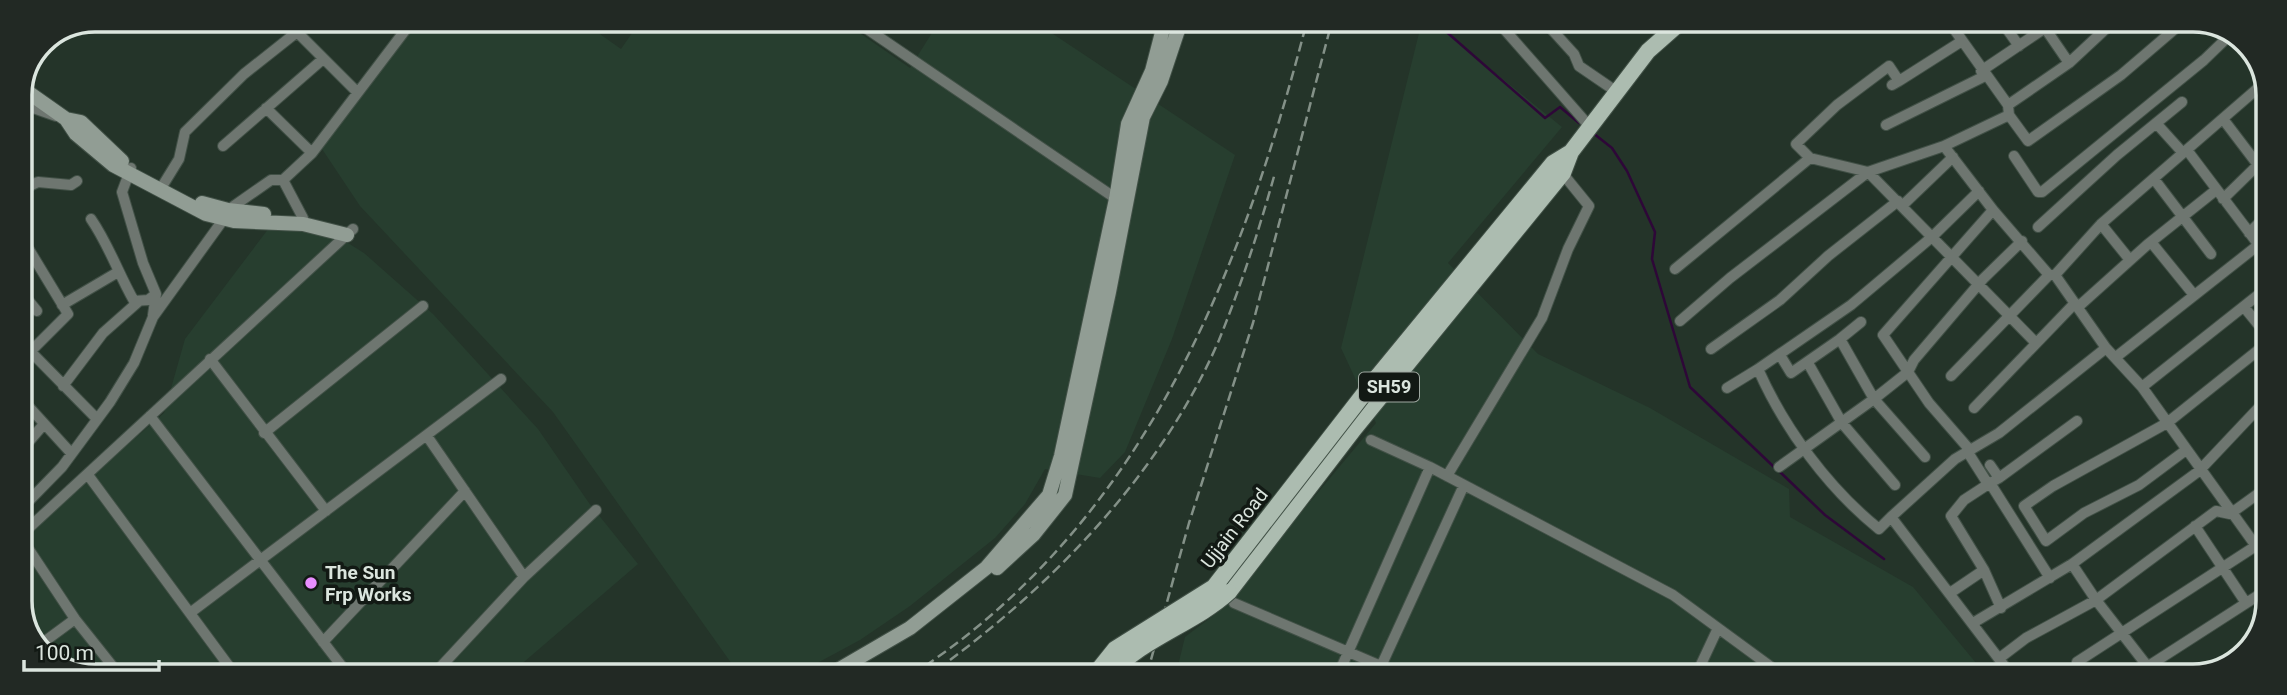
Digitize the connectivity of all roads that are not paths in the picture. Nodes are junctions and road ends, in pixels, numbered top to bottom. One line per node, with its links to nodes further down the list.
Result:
1 (404, 32): 23 (street)
2 (872, 32): 56 (street)
3 (1162, 32): 56 (street)
4 (1177, 32): 56 (street)
5 (1507, 32): 35 (street)
6 (1554, 32): 24 (street)
7 (1663, 32): 15 (main road, SH59)
8 (1668, 32): 15 (main road, SH59)
9 (1956, 32): 17 (street)
10 (2009, 32): 18 (street)
11 (2036, 32): 18 (street)
12 (2052, 32): 20 (street)
13 (2102, 32): 20 (street)
14 (2171, 32): 29 (street)
15 (1659, 39): 24 (main road, SH59)
16 (2224, 40): 32 (street)
17 (1962, 41): 21 (street); 43 (street)
18 (2020, 46): 21 (street)
19 (323, 59): 23 (street); 28 (street); 53 (street)
20 (2069, 63): 29 (street)
21 (1983, 74): 29 (street); 34 (street)
22 (2255, 91): 31 (street)
23 (356, 92): 40 (street)
24 (1617, 92): 35 (main road, SH59)
25 (32, 94): 30 (street)
26 (2182, 102): 33 (street)
27 (32, 107): 30 (street)
28 (266, 108): 37 (street); 40 (street)
29 (2008, 110): 38 (street)
30 (66, 119): 46 (street)
31 (2223, 119): 39 (street); 44 (street)
32 (2126, 122): 36 (street); 41 (street)
33 (2156, 123): 36 (street); 39 (street)
34 (1886, 125)
35 (1591, 128): 48 (main road, SH59)
36 (2140, 136): 64 (street)
37 (223, 146)
38 (1944, 146): 42 (street); 47 (street)
39 (2185, 152): 49 (street); 55 (street)
40 (312, 153): 50 (street)
41 (2014, 156)
42 (1953, 157): 54 (street); 57 (street)
43 (1810, 158): 47 (street); 77 (street)
44 (2255, 161)
45 (2255, 167): 55 (street)
46 (130, 172): 53 (street); 59 (street); 81 (street)
47 (1868, 172): 57 (street); 93 (street)
48 (1553, 175): 138 (street); 182 (main road, Ujjain Road / SH59, bridge); 183 (main road, SH59, bridge)
49 (2154, 179): 60 (street); 63 (street)
50 (283, 180): 59 (street); 61 (street)
51 (77, 181): 52 (street)
52 (32, 185)
53 (163, 185): 59 (street)
54 (1979, 191): 58 (street); 68 (street)
55 (2219, 195): 60 (street); 67 (street)
56 (1121, 202): 180 (street); 181 (street)
57 (1901, 203): 68 (street); 99 (street)
58 (1993, 210): 69 (street); 75 (street)
59 (226, 215): 61 (street); 66 (street); 92 (street)
60 (2182, 216): 70 (street); 73 (street)
61 (303, 218): 66 (street)
62 (91, 219): 78 (street)
63 (2101, 224): 76 (street); 79 (street)
64 (2038, 227)
65 (2255, 227): 67 (street)
66 (350, 232): 105 (street)
67 (2249, 233): 71 (street)
68 (1932, 237): 75 (street); 103 (street)
69 (2022, 241): 79 (street); 80 (street)
70 (2151, 242): 76 (street); 82 (street)
71 (2255, 243)
72 (2255, 247): 82 (street)
73 (2211, 254)
74 (32, 255): 86 (street)
75 (1952, 256): 80 (street); 108 (street)
76 (2130, 260): 87 (street)
77 (1675, 269)
78 (118, 272): 84 (street); 86 (street)
79 (2052, 275): 87 (street); 91 (street)
80 (1978, 286): 91 (street); 108 (street)
81 (156, 293): 84 (street); 92 (street)
82 (2194, 295): 104 (street)
83 (2255, 298): 89 (street)
84 (138, 302): 111 (street)
85 (32, 305): 90 (street)
86 (62, 305): 100 (street)
87 (2076, 305): 97 (street); 98 (street)
88 (423, 306): 124 (street)
89 (2244, 307): 94 (street); 112 (street)
90 (37, 311)
91 (2009, 316): 97 (street); 109 (street)
92 (153, 317): 119 (street)
93 (1680, 321)
94 (2255, 321)
95 (1861, 322): 96 (street)
96 (1840, 339): 106 (street); 114 (street)
97 (2035, 342): 115 (street)
98 (2106, 348): 104 (street); 129 (street)
99 (1711, 349)
100 (32, 351)
101 (2256, 352): 122 (street)
102 (32, 353): 111 (street)
103 (1780, 355): 106 (street); 107 (street)
104 (2116, 357): 112 (street)
105 (210, 359): 118 (street); 124 (street)
106 (1808, 363): 121 (street)
107 (1758, 369): 113 (street); 128 (street)
108 (1908, 372): 114 (street); 129 (street)
109 (1951, 376)
110 (501, 379): 125 (street)
111 (64, 386): 119 (street)
112 (2142, 387): 122 (street)
113 (1727, 388)
114 (1874, 399): 121 (street); 132 (street)
115 (1974, 408)
116 (32, 411): 123 (street)
117 (2256, 411): 136 (street)
118 (150, 416): 137 (street); 154 (street)
119 (97, 419): 131 (street)
120 (2077, 421): 139 (street)
121 (1842, 423): 128 (street); 141 (street)
122 (2167, 423): 130 (street); 130 (street)
123 (44, 424): 126 (street); 131 (street)
124 (264, 433): 146 (street)
125 (427, 436): 142 (street); 146 (street)
126 (32, 438)
127 (1371, 440): 134 (street)
128 (1805, 449): 135 (street); 148 (street)
129 (1968, 450): 139 (street); 148 (street)
130 (2186, 450): 136 (street)
131 (71, 453): 144 (street)
132 (1925, 457)
133 (1990, 465): 139 (street)
134 (1430, 467): 138 (street); 173 (street)
135 (1779, 467)
136 (2199, 471): 147 (street); 155 (street)
137 (88, 475): 149 (street); 166 (street)
138 (1447, 476): 140 (street)
139 (1992, 482): 157 (street); 159 (street)
140 (1464, 485): 169 (street); 186 (street)
141 (1895, 485)
142 (465, 491): 158 (street); 172 (street)
143 (2256, 495): 147 (street)
144 (32, 498)
145 (596, 510): 158 (street)
146 (326, 512): 154 (street)
147 (2230, 514): 150 (street); 151 (street)
148 (1891, 517): 160 (street)
149 (32, 526)
150 (2195, 526): 156 (street); 162 (street)
151 (2256, 537)
152 (2256, 547): 156 (street)
153 (32, 555): 167 (street)
154 (262, 562): 166 (street); 172 (street)
155 (2072, 564): 159 (street); 162 (street)
156 (2226, 568): 164 (street); 170 (street)
157 (1984, 570): 160 (street); 165 (street)
158 (524, 577): 179 (street)
159 (2050, 578): 165 (street)
160 (1950, 593): 168 (street)
161 (2256, 597): 164 (street)
162 (2096, 600): 170 (street); 174 (street)
163 (1234, 603): 173 (street)
164 (2246, 603): 191 (street)
165 (2001, 608): 168 (street)
166 (190, 613): 177 (street)
167 (75, 619): 171 (street); 176 (street)
168 (1973, 623): 174 (street)
169 (1718, 628): 187 (street); 188 (street)
170 (2122, 634): 175 (street); 190 (street)
171 (46, 640)
172 (323, 642): 178 (street)
173 (1350, 650): 184 (street); 185 (street)
174 (2001, 657): 189 (street)
175 (2077, 662)
176 (111, 664)
177 (227, 664)
178 (340, 664)
179 (443, 664)
180 (848, 664)
181 (867, 664)
182 (1104, 664)
183 (1122, 664)
184 (1343, 664)
185 (1370, 664)
186 (1382, 664)
187 (1701, 664)
188 (1767, 664)
189 (2005, 664)
190 (2146, 664)
191 (2162, 664)

